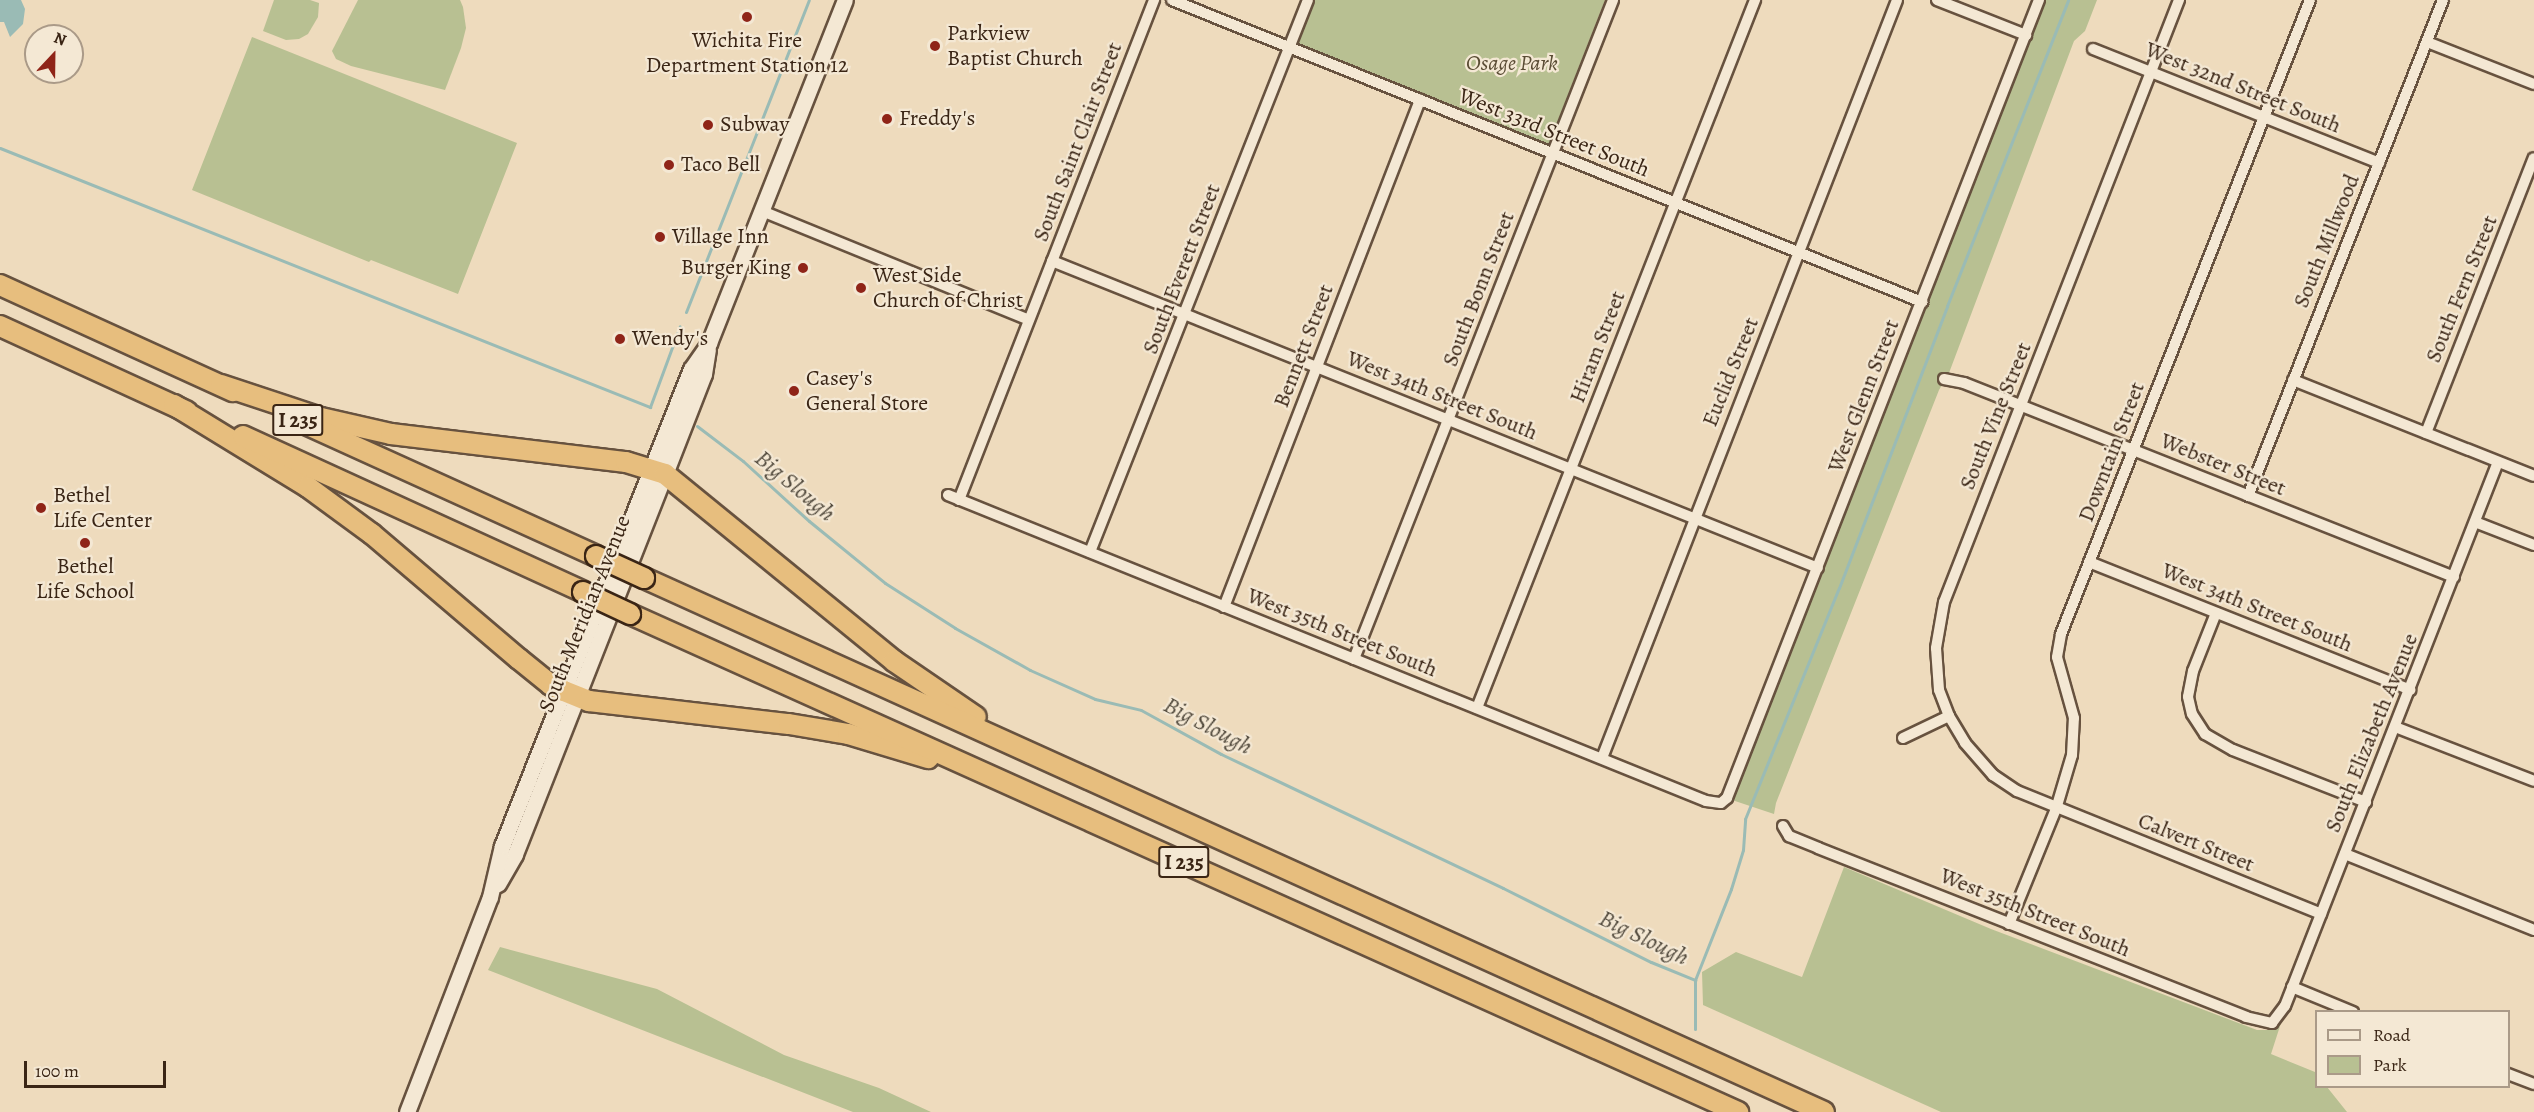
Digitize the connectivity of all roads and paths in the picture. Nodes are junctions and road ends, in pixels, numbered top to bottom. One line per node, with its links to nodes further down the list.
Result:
1 (845, 0): 25 (main road, South Meridian Avenue)
2 (1154, 0): 27 (street, South Saint Clair Street)
3 (1172, 0): 15 (street, West 33rd Street South)
4 (1308, 0): 15 (street, South Everett Street)
5 (1613, 0): 21 (street, South Bonn Street)
6 (1755, 0): 24 (street, Hiram Street)
7 (1897, 0): 26 (street, Euclid Street)
8 (1937, 0): 13 (street)
9 (2039, 0): 13 (street, West Glenn Street)
10 (2179, 0): 17 (street, South Vine Street)
11 (2310, 0): 20 (street, Downtain Street)
12 (2443, 0): 14 (street, South Millwood)
13 (2026, 35): 29 (street, West Glenn Street)
14 (2427, 42): 18 (street); 23 (street, South Millwood)
15 (1290, 47): 19 (street, West 33rd Street South); 30 (street, South Everett Street)
16 (2093, 49): 17 (street, West 32nd Street South)
17 (2150, 72): 20 (street, West 32nd Street South); 38 (street, South Vine Street)
18 (2534, 84)
19 (1420, 100): 21 (street, West 33rd Street South); 33 (street, Bennett Street)
20 (2263, 116): 23 (street, West 32nd Street South); 41 (street, Downtain Street)
21 (1553, 153): 24 (street, West 33rd Street South); 39 (street, South Bonn Street)
22 (2534, 158): 40 (street, South Fern Street)
23 (2379, 163): 35 (street, South Millwood)
24 (1676, 203): 26 (street, West 33rd Street South); 43 (street, Hiram Street)
25 (762, 210): 31 (street); 44 (main road, South Meridian Avenue)
26 (1799, 252): 29 (street, West 33rd Street South); 49 (street, Euclid Street)
27 (1052, 261): 30 (street, West 34th Street South); 31 (street, South Saint Clair Street)
28 (0, 285): 36 (highway, I 235)
29 (1922, 302): 54 (street, West Glenn Street)
30 (1185, 314): 33 (street, West 34th Street South); 52 (street, South Everett Street)
31 (1029, 320): 48 (street, South Saint Clair Street)
32 (0, 326): 37 (highway, I 235)
33 (1317, 366): 39 (street, West 34th Street South); 56 (street, Bennett Street)
34 (1944, 379): 38 (street, Webster Street)
35 (2293, 380): 40 (street); 47 (street, South Millwood)
36 (221, 385): 44 (highway); 66 (highway, I 235, bridge)
37 (174, 405): 60 (highway); 67 (highway, I 235, bridge)
38 (2021, 406): 41 (street, Webster Street); 62 (street, South Vine Street)
39 (1448, 419): 43 (street, West 34th Street South); 58 (street, South Bonn Street)
40 (2426, 433): 42 (street)
41 (2133, 450): 47 (street, Webster Street); 53 (street, Downtain Street)
42 (2498, 462): 45 (street); 50 (street, South Elizabeth Avenue)
43 (1571, 468): 49 (street, West 34th Street South); 61 (street, Hiram Street)
44 (658, 471): 60 (main road, South Meridian Avenue); 66 (highway)
45 (2534, 476)
46 (948, 495): 48 (street, West 35th Street South)
47 (2248, 496): 55 (street, Webster Street)
48 (959, 500): 52 (street, West 35th Street South)
49 (1694, 518): 54 (street, West 34th Street South); 65 (street, Euclid Street)
50 (2475, 522): 51 (street); 55 (street, South Elizabeth Avenue)
51 (2534, 545)
52 (1090, 552): 56 (street, West 35th Street South)
53 (2090, 562): 57 (street, West 34th Street South); 71 (street, Downtain Street)
54 (1818, 568): 70 (street, West Glenn Street)
55 (2454, 577): 59 (street, South Elizabeth Avenue)
56 (1224, 607): 58 (street, West 35th Street South)
57 (2216, 613): 59 (street, West 34th Street South); 69 (street)
58 (1354, 659): 61 (street, West 35th Street South)
59 (2410, 690): 63 (street, South Elizabeth Avenue)
60 (570, 694): 67 (highway); 82 (main road, South Meridian Avenue)
61 (1478, 708): 65 (street, West 35th Street South)
62 (1949, 716): 64 (street); 71 (street, South Vine Street)
63 (2396, 727): 68 (street); 69 (street, South Elizabeth Avenue)
64 (1903, 738)
65 (1602, 758): 70 (street, West 35th Street South)
66 (1053, 763): 84 (highway, I 235)
67 (1006, 781): 83 (highway, I 235)
68 (2534, 781)
69 (2366, 802): 73 (street, South Elizabeth Avenue)
70 (1721, 803)
71 (2056, 809): 74 (street, Calvert Street); 75 (street, Downtain Street)
72 (1783, 826): 75 (street, West 35th Street South)
73 (2345, 854): 74 (street, South Elizabeth Avenue); 76 (street)
74 (2321, 914): 77 (street, South Elizabeth Avenue)
75 (2010, 924): 79 (street, West 35th Street South)
76 (2534, 930)
77 (2292, 987): 78 (street); 79 (street, South Elizabeth Avenue)
78 (2350, 1010)
79 (2278, 1018)
80 (2510, 1075): 81 (street)
81 (2534, 1084)
82 (407, 1112)
83 (1737, 1112)
84 (1824, 1112)

